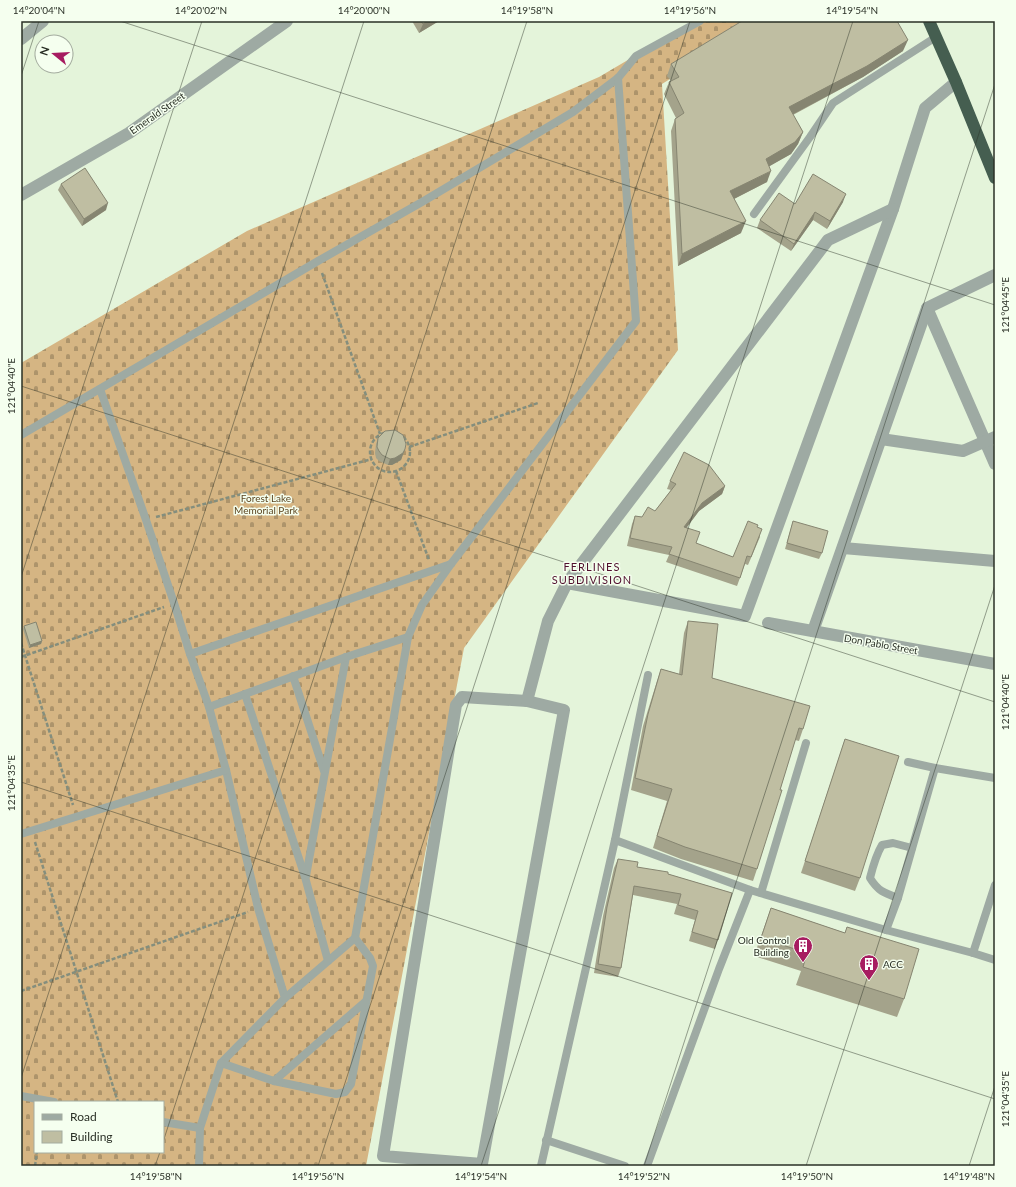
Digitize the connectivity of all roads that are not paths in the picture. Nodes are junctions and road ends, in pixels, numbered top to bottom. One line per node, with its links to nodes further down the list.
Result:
1 (43, 21): 6 (street)
2 (287, 21): 10 (street, Emerald Street)
3 (700, 21): 7 (lane)
4 (929, 21): 5 (highway)
5 (936, 37): 8 (highway); 12 (lane)
6 (21, 39)
7 (618, 78): 15 (lane); 22 (lane)
8 (956, 82): 9 (highway); 11 (street)
9 (995, 177)
10 (21, 195)
11 (893, 210): 23 (street); 23 (street)
12 (754, 214)
13 (995, 275): 14 (street)
14 (927, 308): 17 (street); 18 (street)
15 (100, 389): 16 (lane); 27 (lane)
16 (21, 435)
17 (881, 439): 18 (street); 20 (street)
18 (990, 439): 19 (street)
19 (995, 464)
20 (843, 548): 21 (street); 25 (street)
21 (995, 561)
22 (451, 564): 26 (lane); 27 (lane)
23 (566, 583): 33 (street)
24 (768, 623): 25 (street, Don Pablo Street)
25 (813, 631): 29 (street, Don Pablo Street)
26 (408, 637): 28 (lane); 50 (lane)
27 (190, 654): 34 (lane)
28 (346, 657): 31 (lane); 39 (lane)
29 (995, 664)
30 (648, 675): 42 (lane)
31 (293, 676): 32 (lane); 39 (lane)
32 (245, 694): 34 (lane); 44 (lane)
33 (527, 701): 33 (street)
34 (209, 707): 38 (lane)
35 (806, 743): 47 (lane)
36 (908, 762): 37 (lane)
37 (935, 768): 40 (lane); 43 (lane)
38 (226, 770): 41 (lane); 54 (lane)
39 (324, 772): 44 (lane)
40 (995, 778)
41 (21, 834)
42 (615, 840): 46 (lane); 62 (lane)
43 (912, 848): 48 (lane); 48 (lane)
44 (305, 877): 52 (lane)
45 (995, 885): 51 (lane)
46 (750, 890): 47 (lane); 66 (lane)
47 (761, 893): 49 (lane)
48 (898, 898): 49 (lane)
49 (886, 930): 51 (lane)
50 (355, 938): 52 (lane); 55 (lane)
51 (973, 953): 53 (lane)
52 (328, 960): 54 (lane)
53 (995, 960)
54 (285, 998): 56 (lane)
55 (365, 1002): 57 (lane); 57 (lane)
56 (221, 1063): 57 (lane); 61 (lane)
57 (274, 1082)
58 (21, 1096): 59 (lane)
59 (48, 1101)
60 (164, 1122): 61 (lane)
61 (200, 1128): 63 (lane)
62 (546, 1140): 64 (lane); 65 (lane)
63 (200, 1166)
64 (541, 1166)
65 (625, 1166)
66 (647, 1166)

